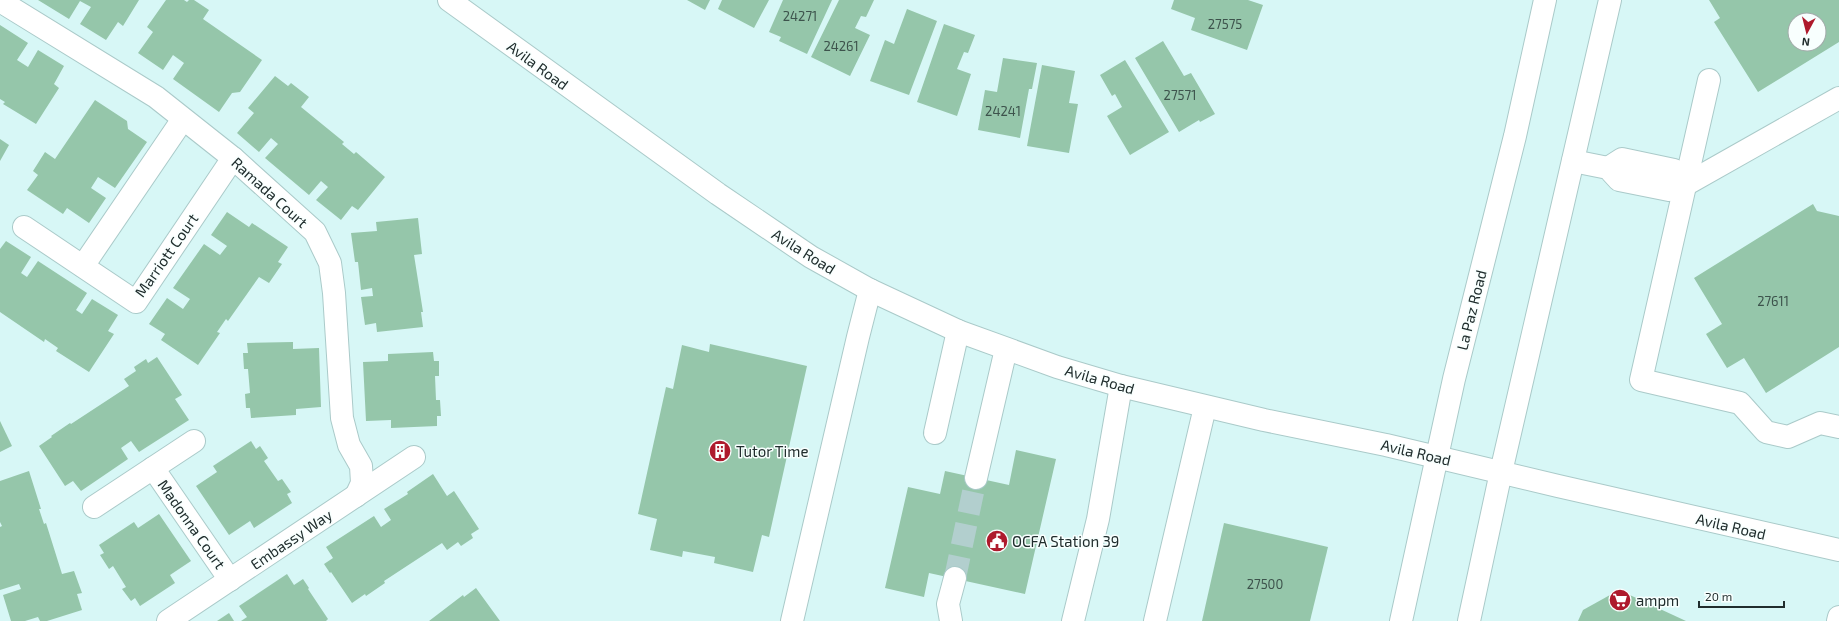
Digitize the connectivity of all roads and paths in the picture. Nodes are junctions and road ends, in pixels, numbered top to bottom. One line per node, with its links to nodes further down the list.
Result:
1 (449, 0): 13 (main road, Avila Road)
2 (1545, 0): 21 (main road, La Paz Road)
3 (1610, 0): 9 (main road)
4 (0, 1): 7 (main road, Ramada Court)
5 (1709, 80): 10 (main road)
6 (1839, 98): 10 (main road)
7 (183, 119): 8 (main road, Ramada Court); 12 (main road)
8 (233, 158): 12 (main road, Marriott Court); 26 (main road, Ramada Court)
9 (1573, 160): 10 (main road); 24 (main road)
10 (1682, 185): 18 (main road)
11 (24, 227): 12 (main road, Marriott Court)
12 (83, 266)
13 (870, 290): 14 (main road, Avila Road); 34 (main road)
14 (958, 331): 15 (main road, Avila Road); 19 (main road)
15 (1006, 349): 16 (main road, Avila Road); 25 (main road)
16 (1121, 386): 17 (main road, Avila Road); 35 (main road)
17 (1204, 407): 21 (main road, Avila Road); 36 (main road)
18 (1839, 427)
19 (935, 433)
20 (194, 441): 23 (main road, Madonna Court)
21 (1436, 456): 24 (main road, Avila Road); 37 (main road, La Paz Road)
22 (414, 457): 26 (main road, Embassy Way)
23 (153, 468): 27 (main road, Madonna Court); 30 (main road, Madonna Court)
24 (1501, 472): 28 (main road, Avila Road); 38 (main road)
25 (976, 478)
26 (356, 496): 30 (main road, Embassy Way)
27 (94, 506)
28 (1839, 550)
29 (954, 578): 31 (main road)
30 (230, 580): 33 (main road, Embassy Way)
31 (950, 613)
32 (1839, 617): 39 (main road)
33 (168, 621)
34 (792, 621)
35 (1073, 621)
36 (1155, 621)
37 (1401, 621)
38 (1469, 621)
39 (1838, 621)

